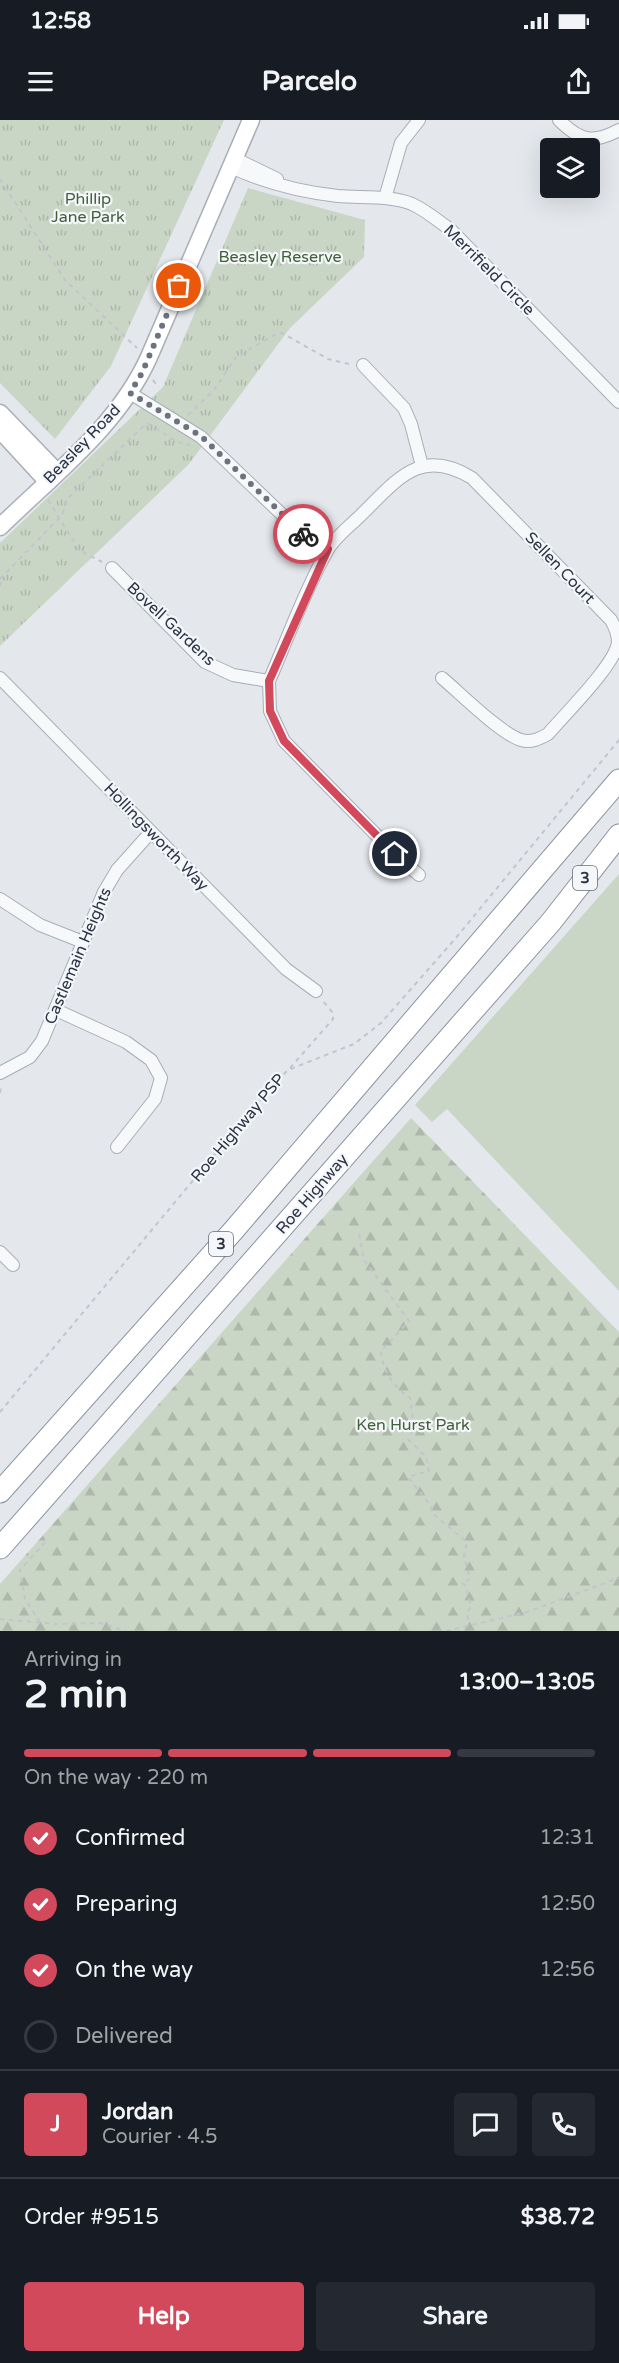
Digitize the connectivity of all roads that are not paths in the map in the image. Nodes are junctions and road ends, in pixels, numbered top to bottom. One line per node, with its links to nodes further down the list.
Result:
1 (251, 120): 5 (main road, Beasley Road)
2 (419, 120): 6 (street)
3 (559, 120): 4 (street)
4 (619, 130)
5 (232, 163): 6 (street, Merrifield Circle); 8 (main road, Beasley Road)
6 (386, 198): 9 (street, Merrifield Circle)
7 (363, 365): 12 (street)
8 (130, 393): 13 (main road, Beasley Road); 15 (street)
9 (619, 402)
10 (0, 413): 13 (main road)
11 (0, 430): 13 (main road)
12 (422, 466): 15 (street); 18 (street, Sellen Court)
13 (47, 481): 14 (main road, Beasley Road)
14 (0, 527)
15 (328, 549): 19 (street)
16 (112, 568): 19 (street, Bovell Gardens)
17 (0, 678): 21 (street, Hollingsworth Way)
18 (442, 678)
19 (269, 681): 24 (street)
20 (619, 780): 34 (highway, 3)
21 (151, 832): 27 (street, Castlemain Heights); 28 (street, Hollingsworth Way)
22 (619, 835): 26 (highway, Roe Highway / 3)
23 (619, 849): 26 (highway)
24 (419, 875)
25 (0, 899): 27 (street)
26 (551, 922): 35 (highway, Roe Highway / 3)
27 (83, 942): 29 (street, Castlemain Heights)
28 (316, 991)
29 (56, 1010): 30 (street, Castlemain Heights); 31 (street)
30 (0, 1073)
31 (117, 1146)
32 (0, 1252): 33 (street)
33 (13, 1265)
34 (0, 1492)
35 (0, 1548)

